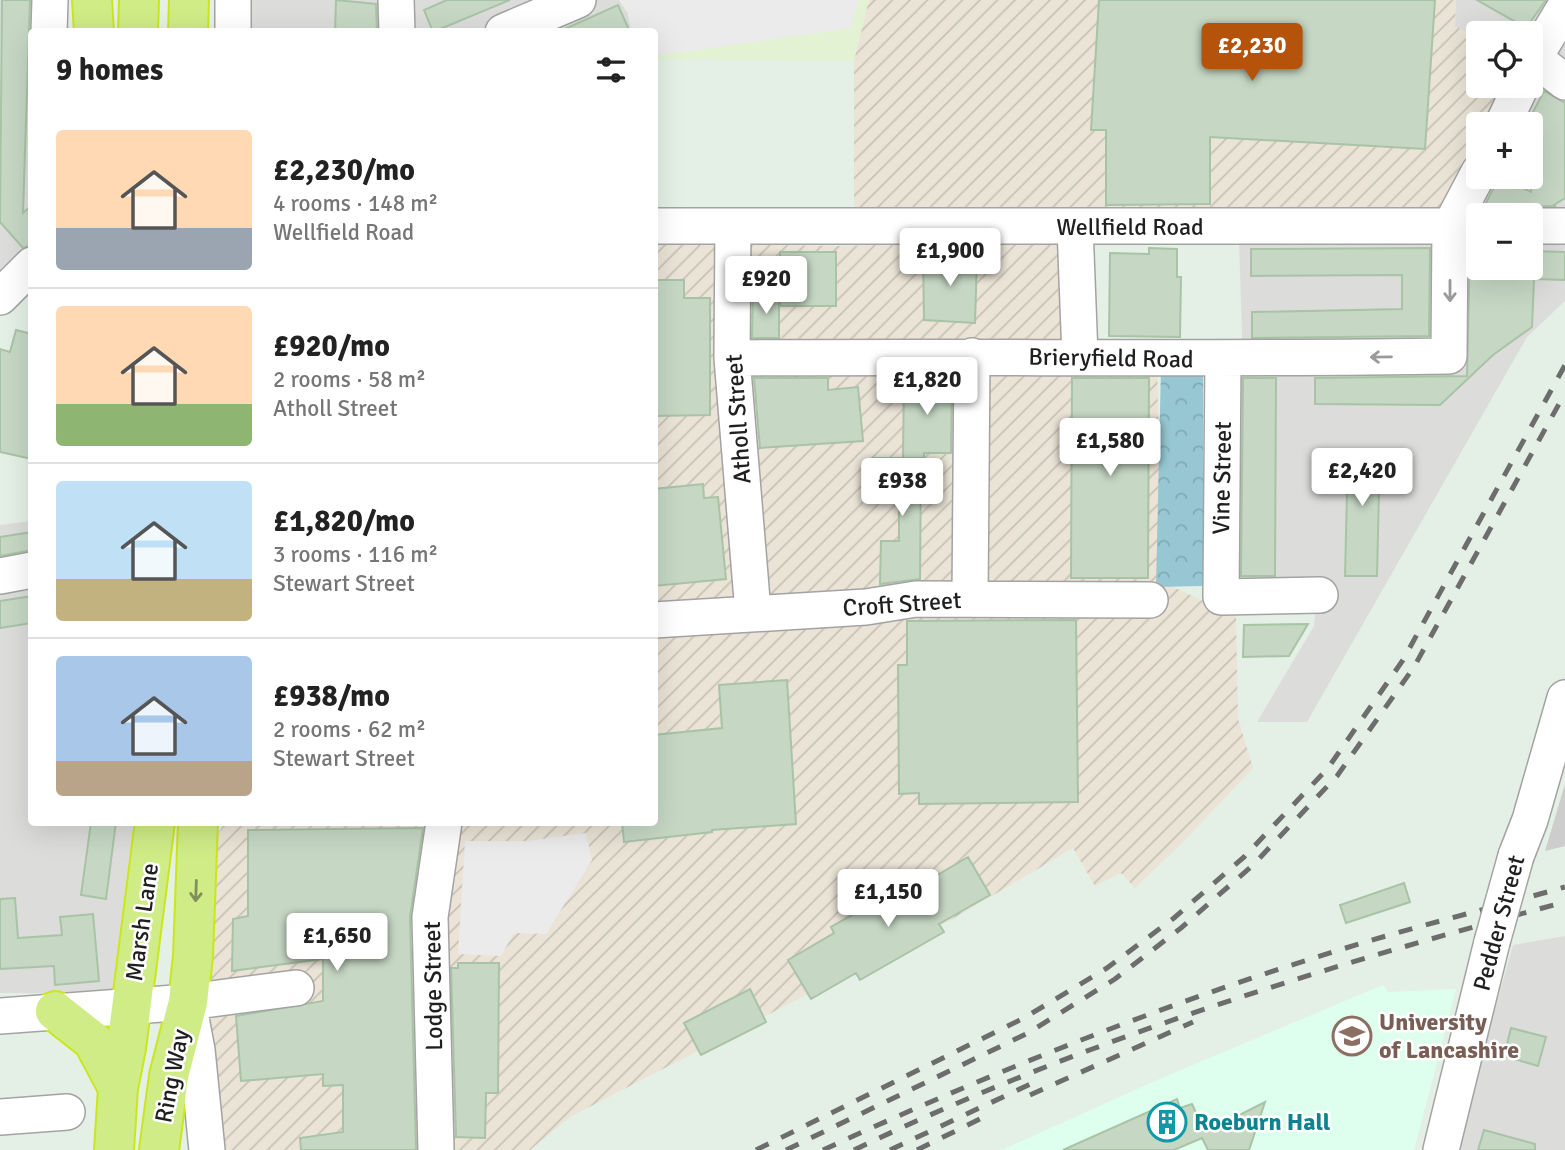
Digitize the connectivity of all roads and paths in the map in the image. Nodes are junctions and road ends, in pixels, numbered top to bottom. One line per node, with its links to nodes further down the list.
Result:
1 (50, 0): 9 (street)
2 (92, 0): 10 (highway)
3 (139, 0): 11 (highway)
4 (189, 0): 12 (highway)
5 (233, 0): 13 (street)
6 (396, 0): 14 (street)
7 (578, 0): 15 (street)
8 (1565, 7): 16 (street)
9 (49, 28)
10 (94, 28)
11 (138, 28)
12 (188, 28)
13 (233, 28)
14 (397, 28)
15 (512, 28)
16 (1543, 45)
17 (1543, 74): 18 (street)
18 (1565, 82)
19 (1474, 189): 25 (street)
20 (658, 226): 21 (street, Wellfield Road)
21 (733, 226): 24 (street, Wellfield Road); 30 (street, Atholl Street)
22 (1543, 226): 23 (street)
23 (1565, 226)
24 (1074, 227): 25 (street, Wellfield Road); 29 (street)
25 (1464, 227): 31 (street, Brieryfield Road, one-way to 31)
26 (28, 269): 27 (street)
27 (0, 297)
28 (972, 356): 29 (street, Brieryfield Road); 30 (street, Brieryfield Road); 35 (street)
29 (1080, 356): 31 (street, Brieryfield Road)
30 (732, 358): 37 (street, Atholl Street)
31 (1223, 360): 34 (street, Vine Street)
32 (28, 571): 33 (street)
33 (0, 576)
34 (1321, 595)
35 (970, 598): 36 (street, Croft Street); 37 (street, Croft Street)
36 (1150, 600)
37 (753, 612): 38 (street, Croft Street)
38 (658, 620)
39 (1565, 698): 55 (street, Pedder Street, bridge)
40 (154, 826): 45 (highway, Marsh Lane)
41 (198, 826): 44 (highway, Marsh Lane, one-way to 44)
42 (443, 826): 54 (street, Lodge Street)
43 (296, 988): 44 (street)
44 (188, 1002): 45 (street, Marsh Lane); 52 (highway, Ring Way); 53 (street, Marsh Lane)
45 (130, 1006): 46 (street); 48 (highway, Ring Way)
46 (55, 1011): 47 (street); 48 (highway)
47 (0, 1016)
48 (118, 1088): 51 (highway, Ring Way)
49 (67, 1112): 50 (street)
50 (0, 1117)
51 (114, 1150)
52 (159, 1150)
53 (207, 1150)
54 (436, 1150)
55 (1441, 1150)

